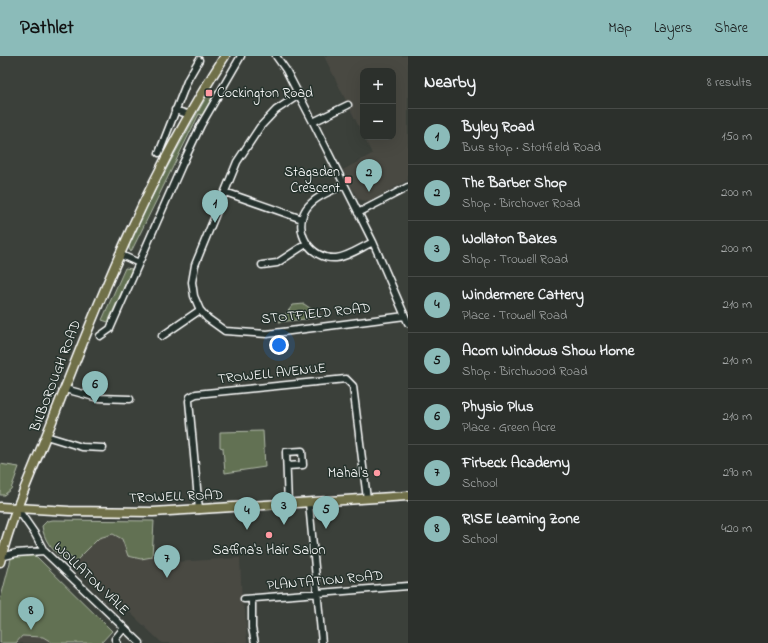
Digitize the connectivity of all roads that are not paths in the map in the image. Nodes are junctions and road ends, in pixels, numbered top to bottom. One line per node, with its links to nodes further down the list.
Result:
1 (225, 56): 8 (main road, BILBOROUGH ROAD)
2 (241, 56): 19 (street, BILBOROUGH ROAD)
3 (276, 56): 5 (street)
4 (199, 60): 7 (street)
5 (299, 95): 9 (street); 13 (street, STOTFIELD ROAD)
6 (348, 105): 9 (street)
7 (175, 110): 8 (street); 10 (street)
8 (190, 114): 18 (main road, BILBOROUGH ROAD)
9 (313, 122): 11 (street)
10 (159, 153)
11 (344, 185): 14 (street); 15 (street)
12 (408, 187): 14 (street)
13 (226, 192): 15 (street); 21 (street, STOTFIELD ROAD)
14 (358, 213): 16 (street)
15 (302, 219): 17 (street)
16 (373, 242): 17 (street); 22 (street)
17 (306, 244): 20 (street)
18 (119, 254): 19 (street); 26 (main road, BILBOROUGH ROAD)
19 (139, 263): 24 (street, BILBOROUGH ROAD)
20 (262, 265)
21 (200, 310): 22 (street, STOTFIELD ROAD); 25 (street)
22 (404, 316): 23 (street)
23 (408, 323)
24 (100, 336)
25 (162, 336)
26 (65, 389): 27 (street); 28 (main road, BILBOROUGH ROAD)
27 (130, 399)
28 (46, 436): 29 (street); 36 (main road, BILBOROUGH ROAD)
29 (103, 448)
30 (287, 466): 34 (street)
31 (408, 496): 32 (main road, TROWELL ROAD)
32 (367, 499): 33 (main road, TROWELL ROAD); 37 (street, TROWELL AVENUE)
33 (309, 503): 34 (main road, TROWELL ROAD); 41 (street)
34 (288, 504): 37 (main road, TROWELL ROAD)
35 (0, 507): 36 (main road, TROWELL ROAD)
36 (17, 508): 37 (main road, TROWELL ROAD); 38 (street, WOLLATON VALE); 39 (main road, BILBOROUGH ROAD)
37 (199, 510)
38 (44, 551): 39 (street); 44 (street, WOLLATON VALE)
39 (1, 559)
40 (408, 586): 41 (street, PLANTATION ROAD)
41 (317, 594): 43 (street, PLANTATION ROAD); 48 (street)
42 (244, 599): 43 (street, PLANTATION ROAD)
43 (252, 599): 47 (street)
44 (124, 628): 45 (street); 46 (street, WOLLATON VALE)
45 (116, 643)
46 (140, 643)
47 (255, 643)
48 (322, 643)

